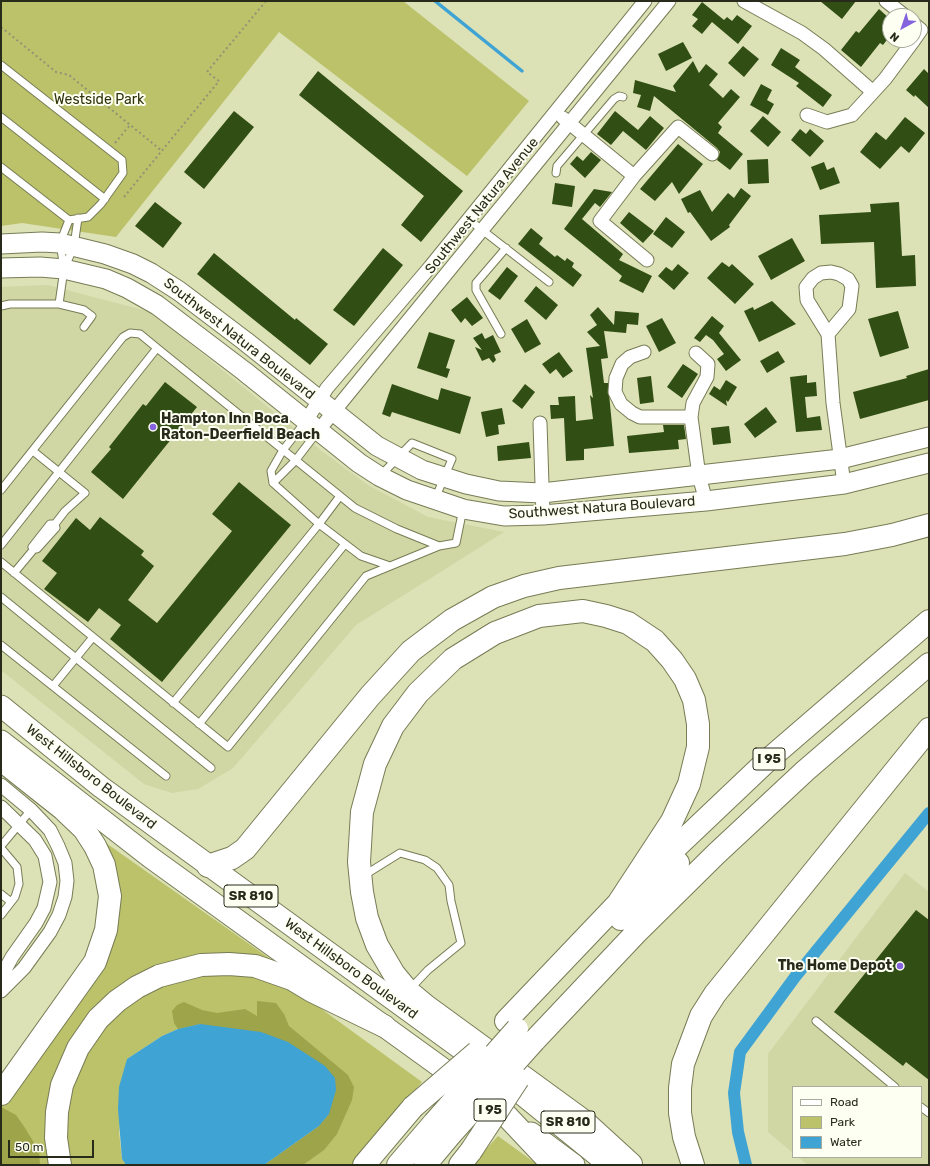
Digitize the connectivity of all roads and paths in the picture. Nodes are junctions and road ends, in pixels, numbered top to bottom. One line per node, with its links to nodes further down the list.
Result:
1 (266, 1): 19 (path)
2 (644, 1): 12 (street, Southwest Natura Avenue)
3 (669, 1): 15 (street, Southwest Natura Avenue)
4 (744, 1): 10 (street)
5 (886, 1): 6 (street)
6 (895, 8)
7 (1, 27): 16 (path)
8 (908, 48): 10 (street)
9 (1, 65): 18 (lane)
10 (873, 92): 13 (street)
11 (623, 97): 17 (lane)
12 (555, 111): 15 (street); 27 (street, Southwest Natura Avenue)
13 (807, 114)
14 (1, 117): 25 (lane)
15 (570, 124): 17 (street); 29 (street, Southwest Natura Avenue)
16 (130, 125): 18 (path); 19 (path)
17 (584, 135): 22 (lane); 23 (street)
18 (109, 150): 25 (lane)
19 (162, 151): 24 (path)
20 (712, 154): 23 (street)
21 (1, 167): 28 (lane)
22 (556, 173)
23 (634, 176): 33 (street)
24 (124, 197)
25 (105, 199): 26 (lane)
26 (78, 218): 28 (lane); 31 (lane)
27 (468, 219): 29 (lane); 42 (street, Southwest Natura Avenue)
28 (69, 220): 31 (lane)
29 (483, 230): 32 (lane); 46 (street, Southwest Natura Avenue)
30 (1, 244): 31 (street, Southwest Natura Boulevard)
31 (67, 245): 35 (lane); 35 (lane); 47 (street, Southwest Natura Boulevard)
32 (506, 248): 36 (lane); 40 (lane)
33 (646, 260)
34 (1, 268): 35 (street, Southwest Natura Boulevard)
35 (64, 269): 37 (lane); 51 (street, Southwest Natura Boulevard)
36 (549, 282)
37 (59, 304): 38 (lane); 39 (lane)
38 (1, 306)
39 (84, 327)
40 (501, 334)
41 (828, 334): 41 (street); 56 (street)
42 (365, 344): 46 (street); 47 (street, Southwest Natura Avenue)
43 (157, 348): 53 (lane); 54 (lane); 59 (lane)
44 (644, 352): 49 (street)
45 (696, 353): 49 (street)
46 (379, 356): 48 (street, Southwest Natura Avenue)
47 (319, 401): 48 (street, Southwest Natura Boulevard); 51 (street, Southwest Natura Avenue)
48 (334, 412): 51 (street, Southwest Natura Avenue); 55 (street, Southwest Natura Boulevard)
49 (691, 417): 61 (street)
50 (540, 423): 66 (street)
51 (312, 426): 54 (lane); 57 (lane); 60 (street, Southwest Natura Boulevard)
52 (929, 437): 56 (street, Southwest Natura Boulevard)
53 (33, 450): 59 (lane); 65 (lane)
54 (283, 450): 57 (lane); 63 (lane)
55 (397, 458): 60 (lane); 62 (street, Southwest Natura Boulevard)
56 (840, 459): 61 (street, Southwest Natura Boulevard); 64 (street)
57 (295, 461): 63 (lane); 67 (lane)
58 (929, 463): 64 (street, Southwest Natura Boulevard)
59 (60, 471): 75 (lane); 79 (lane)
60 (380, 476): 68 (street, Southwest Natura Boulevard)
61 (698, 476): 66 (street, Southwest Natura Boulevard); 69 (street)
62 (444, 478): 66 (street, Southwest Natura Boulevard); 68 (lane)
63 (272, 483): 72 (lane)
64 (844, 484): 69 (street, Southwest Natura Boulevard)
65 (1, 490)
66 (542, 493): 71 (street)
67 (340, 496): 72 (lane); 76 (lane)
68 (434, 501): 70 (street, Southwest Natura Boulevard)
69 (706, 501): 71 (street, Southwest Natura Boulevard)
70 (463, 509): 71 (street, Southwest Natura Boulevard); 76 (lane)
71 (544, 515)
72 (319, 524): 74 (lane); 89 (lane)
73 (929, 525): 102 (highway)
74 (345, 544): 78 (lane); 91 (lane)
75 (1, 546)
76 (439, 546): 78 (lane)
77 (1, 562): 79 (lane)
78 (390, 566): 91 (lane)
79 (14, 573): 82 (lane)
80 (1, 597): 85 (lane)
81 (929, 621): 106 (highway, I 95)
82 (93, 637): 85 (lane); 89 (lane)
83 (929, 638): 113 (highway)
84 (1, 645): 88 (lane)
85 (76, 658): 88 (lane); 95 (lane)
86 (929, 664): 113 (highway)
87 (929, 682): 113 (highway, I 95)
88 (53, 686): 96 (lane)
89 (173, 703): 91 (lane)
90 (1, 706): 102 (main road, West Hillsboro Boulevard / SR 810)
91 (199, 724)
92 (929, 729): 128 (highway)
93 (1, 741): 112 (main road, West Hillsboro Boulevard / SR 810)
94 (1, 756): 116 (highway)
95 (211, 768)
96 (166, 776)
97 (1, 785): 99 (street)
98 (1, 807): 100 (street)
99 (31, 810): 100 (lane); 109 (street)
100 (19, 824): 101 (lane); 108 (street)
101 (1, 847): 105 (lane)
102 (208, 866): 114 (main road, West Hillsboro Boulevard / SR 810)
103 (360, 877): 106 (highway); 110 (highway); 110 (lane)
104 (1, 894): 105 (lane)
105 (11, 902): 107 (lane)
106 (616, 905): 113 (highway, I 95)
107 (1, 915)
108 (1, 977)
109 (1, 991)
110 (408, 991): 127 (highway)
111 (816, 1021): 115 (lane)
112 (384, 1026): 117 (main road, West Hillsboro Boulevard / SR 810); 119 (highway)
113 (525, 1035): 114 (highway, I 95); 118 (highway, bridge); 118 (highway, I 95, bridge)
114 (511, 1080): 118 (highway, I 95, bridge); 127 (highway)
115 (894, 1086)
116 (1, 1094)
117 (502, 1111): 125 (highway); 126 (main road, West Hillsboro Boulevard / SR 810)
118 (445, 1134): 120 (highway); 121 (highway, I 95); 122 (highway); 123 (highway); 124 (highway, I 95)
119 (60, 1165)
120 (364, 1165)
121 (380, 1165)
122 (398, 1165)
123 (425, 1165)
124 (443, 1165)
125 (553, 1165)
126 (574, 1165)
127 (624, 1165)
128 (693, 1165)

